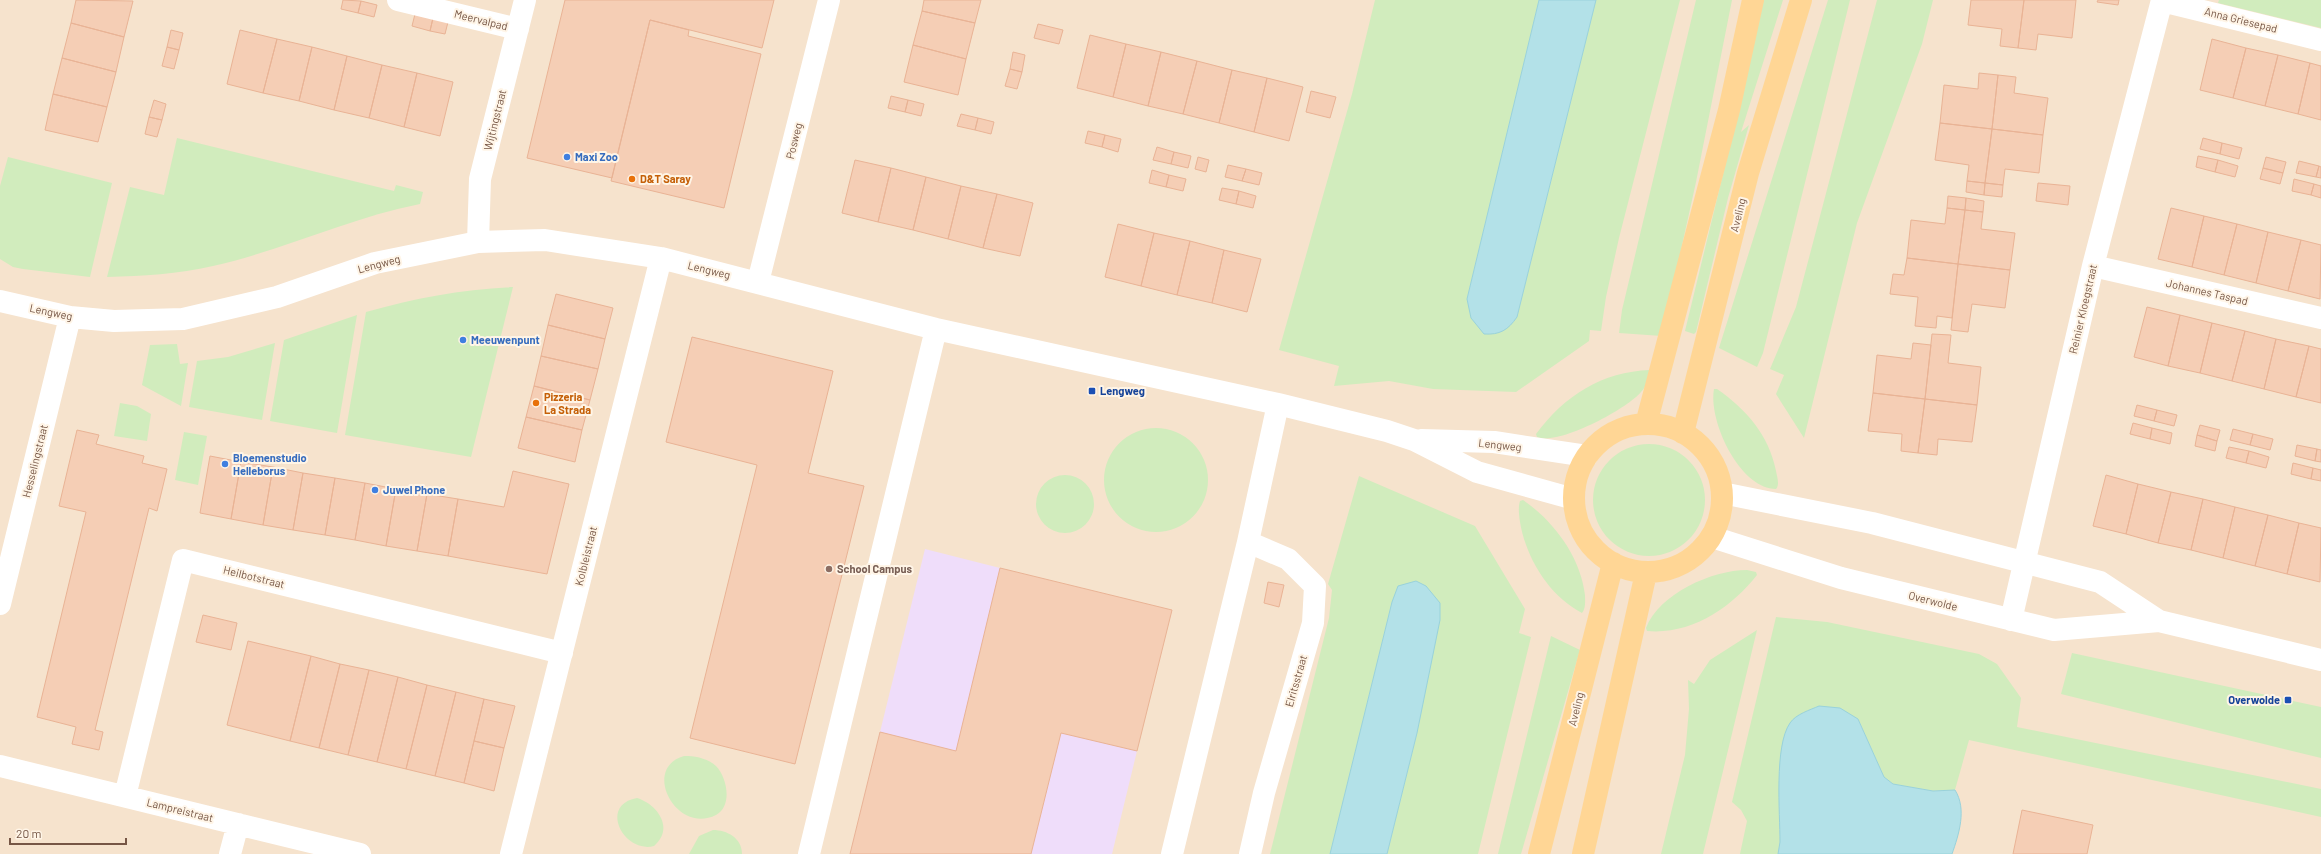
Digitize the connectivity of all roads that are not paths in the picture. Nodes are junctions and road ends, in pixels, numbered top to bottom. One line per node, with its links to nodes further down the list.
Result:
1 (398, 0): 7 (street, Meervalpad)
2 (525, 0): 7 (street, Wijtingstraat)
3 (829, 0): 12 (street, Posweg)
4 (1753, 0): 18 (main road)
5 (1801, 0): 19 (main road, Aveling)
6 (2162, 0): 8 (street, Anna Griesepad); 11 (street, Reinier Kloegstraat)
7 (518, 29): 9 (street, Wijtingstraat)
8 (2321, 40)
9 (478, 242): 10 (street, Lengweg); 14 (street, Lengweg)
10 (660, 258): 12 (street, Lengweg); 32 (street, Kolbleistraat)
11 (2093, 266): 15 (street, Johannes Taspad); 26 (street, Reinier Kloegstraat)
12 (758, 282): 16 (street, Lengweg)
13 (0, 301): 14 (street, Lengweg)
14 (70, 317): 29 (street, Hesselingstraat)
15 (2321, 318)
16 (936, 329): 17 (street, Lengweg); 40 (street)
17 (1278, 404): 20 (street, Lengweg); 25 (street)
18 (1646, 424): 19 (main road); 21 (main road)
19 (1683, 433): 22 (main road)
20 (1414, 440): 21 (street, Lengweg); 23 (street, Lengweg)
21 (1587, 456): 23 (main road)
22 (1722, 493): 24 (main road); 26 (street, Overwolde)
23 (1574, 499): 27 (main road)
24 (1712, 536): 28 (main road); 30 (street, Overwolde)
25 (1248, 542): 41 (street); 42 (street, Elritsstraat)
26 (2024, 562): 30 (street, Reinier Kloegstraat); 31 (street, Overwolde)
27 (1613, 564): 28 (main road); 43 (main road, Aveling)
28 (1646, 573): 44 (main road)
29 (0, 604)
30 (2011, 620): 31 (street, Overwolde)
31 (2159, 621): 33 (street, Overwolde)
32 (562, 653): 35 (street, Heilbotstraat); 39 (street, Kolbleistraat)
33 (2321, 660)
34 (0, 766): 35 (street, Lampreistraat)
35 (125, 796): 36 (street, Lampreistraat)
36 (238, 824): 37 (street); 38 (street, Lampreistraat)
37 (230, 854)
38 (360, 854)
39 (511, 854)
40 (809, 854)
41 (1172, 854)
42 (1250, 854)
43 (1539, 854)
44 (1583, 854)

